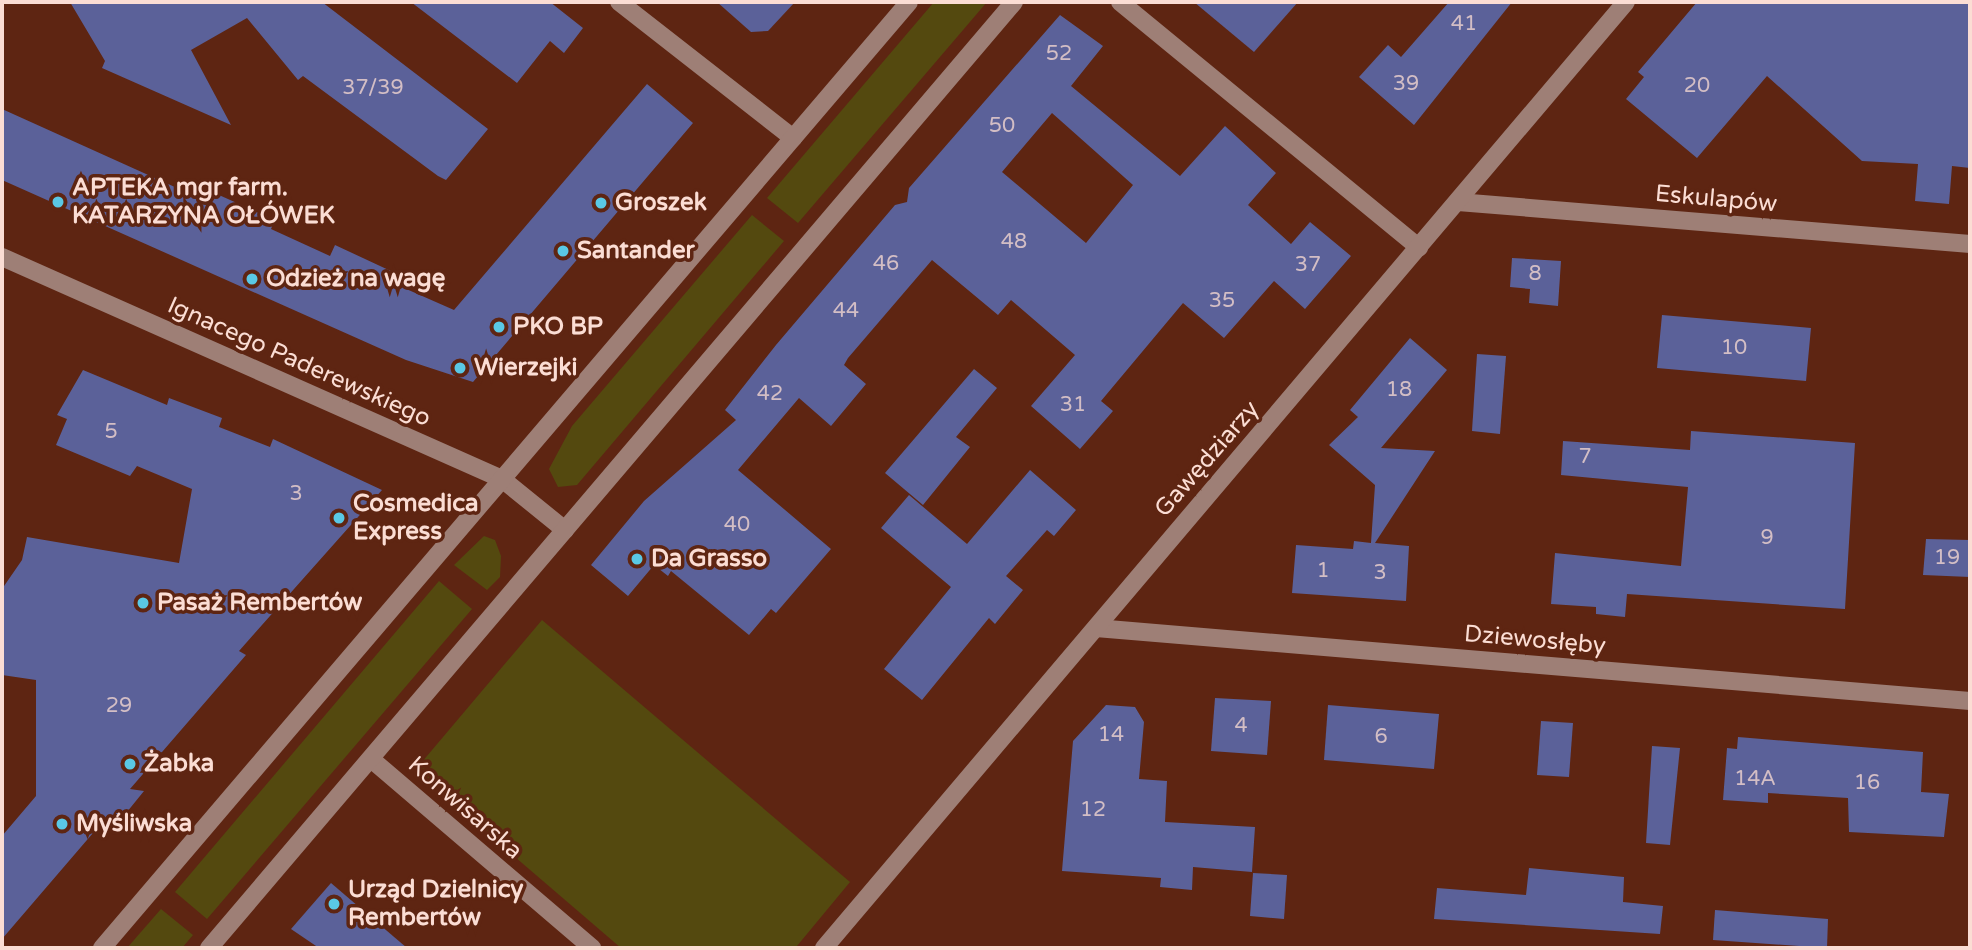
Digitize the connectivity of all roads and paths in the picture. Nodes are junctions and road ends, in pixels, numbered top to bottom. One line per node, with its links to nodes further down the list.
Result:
1 (619, 2): 6 (street)
2 (909, 2): 6 (street)
3 (1014, 2): 12 (street)
4 (1120, 2): 9 (street)
5 (1626, 2): 7 (street, Gawędziarzy)
6 (793, 138): 11 (street)
7 (1458, 202): 8 (street, Eskulapów); 9 (street, Gawędziarzy)
8 (1970, 244)
9 (1419, 248): 13 (street, Gawędziarzy)
10 (2, 257): 11 (street, Ignacego Paderewskiego)
11 (502, 479): 12 (street, Ignacego Paderewskiego); 16 (street)
12 (565, 530): 15 (street)
13 (1096, 628): 14 (street, Dziewosłęby); 19 (street, Gawędziarzy)
14 (1970, 701)
15 (371, 759): 17 (street); 18 (street, Konwisarska)
16 (102, 948)
17 (209, 948)
18 (592, 948)
19 (824, 948)

